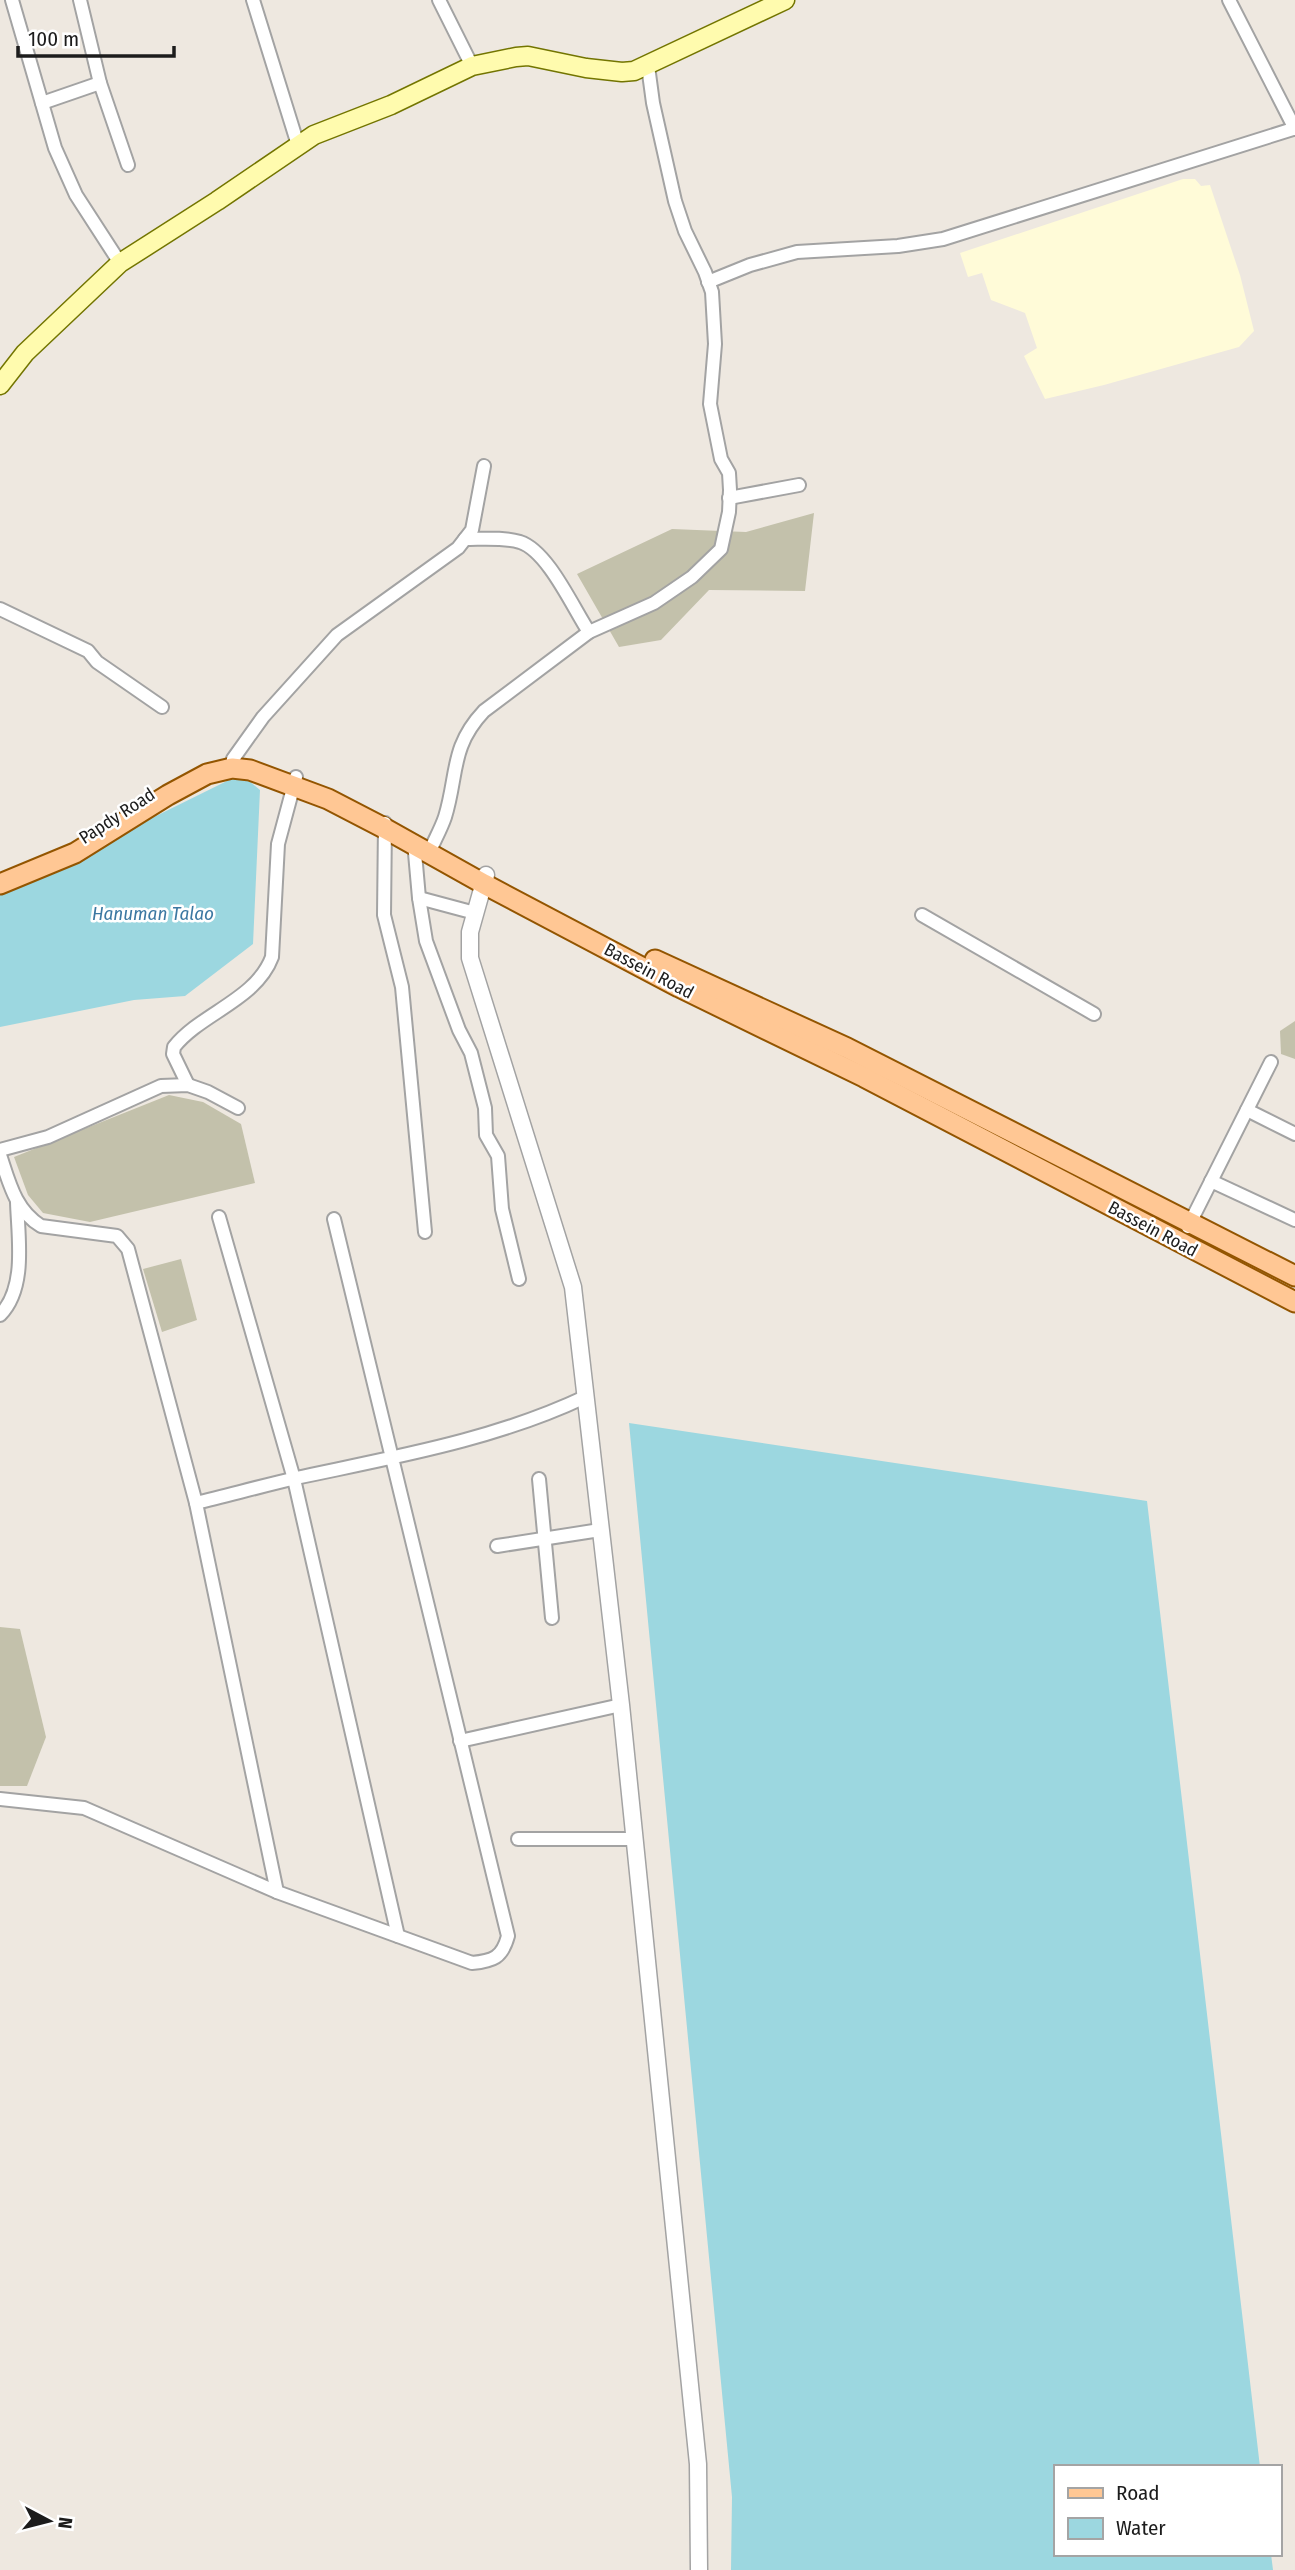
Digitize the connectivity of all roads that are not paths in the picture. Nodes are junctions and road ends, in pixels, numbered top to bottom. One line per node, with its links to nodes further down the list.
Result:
1 (12, 0): 10 (street)
2 (80, 0): 9 (street)
3 (253, 0): 12 (street)
4 (439, 0): 7 (street)
5 (785, 0): 8 (main road)
6 (1230, 0): 11 (street)
7 (472, 66): 8 (main road); 12 (main road)
8 (648, 66): 15 (street)
9 (100, 83): 10 (street); 13 (street)
10 (41, 103): 14 (street)
11 (1294, 129): 15 (street)
12 (298, 145): 14 (main road)
13 (128, 165)
14 (120, 263): 16 (main road)
15 (708, 282): 19 (street)
16 (0, 385)
17 (484, 466): 20 (street)
18 (799, 485): 19 (street)
19 (729, 498): 22 (street)
20 (465, 539): 22 (street); 24 (street)
21 (0, 609): 23 (street)
22 (589, 632): 27 (street)
23 (162, 707)
24 (233, 764): 25 (main road, Bassein Road); 28 (main road, Papdy Road); 30 (main road)
25 (295, 781): 26 (main road, Bassein Road); 36 (street)
26 (384, 824): 27 (main road, Bassein Road); 49 (street)
27 (423, 844): 29 (main road, Bassein Road); 31 (street)
28 (0, 875)
29 (485, 879): 32 (street); 39 (main road, Bassein Road); 41 (main road, Bassein Road)
30 (0, 884)
31 (419, 898): 32 (street); 52 (street)
32 (475, 913): 55 (street)
33 (922, 915): 34 (street)
34 (1094, 1014)
35 (1271, 1062): 38 (street)
36 (188, 1085): 37 (street); 42 (street)
37 (238, 1108)
38 (1247, 1110): 40 (street); 43 (street)
39 (1001, 1126): 41 (main road); 48 (main road, Bassein Road)
40 (1295, 1134)
41 (992, 1145): 50 (main road, Bassein Road)
42 (0, 1153): 44 (street)
43 (1211, 1181): 47 (street); 48 (street)
44 (17, 1202): 54 (street); 59 (street)
45 (219, 1217): 57 (street)
46 (334, 1219): 56 (street)
47 (1295, 1220)
48 (1190, 1222): 50 (street); 51 (main road, Bassein Road)
49 (425, 1231)
50 (1181, 1244): 53 (main road, Bassein Road)
51 (1293, 1269)
52 (519, 1279)
53 (1295, 1302)
54 (0, 1315)
55 (585, 1396): 56 (street); 60 (street)
56 (391, 1458): 57 (street); 65 (street)
57 (294, 1479): 59 (street); 70 (street)
58 (539, 1479): 61 (street)
59 (196, 1503): 69 (street)
60 (600, 1530): 61 (street); 64 (street)
61 (544, 1538): 62 (street); 63 (street)
62 (497, 1546)
63 (552, 1618)
64 (621, 1705): 65 (street); 68 (street)
65 (460, 1741): 70 (street)
66 (0, 1799): 69 (street)
67 (518, 1839): 68 (street)
68 (634, 1839): 71 (street)
69 (277, 1892): 70 (street)
70 (398, 1937)
71 (699, 2570)

